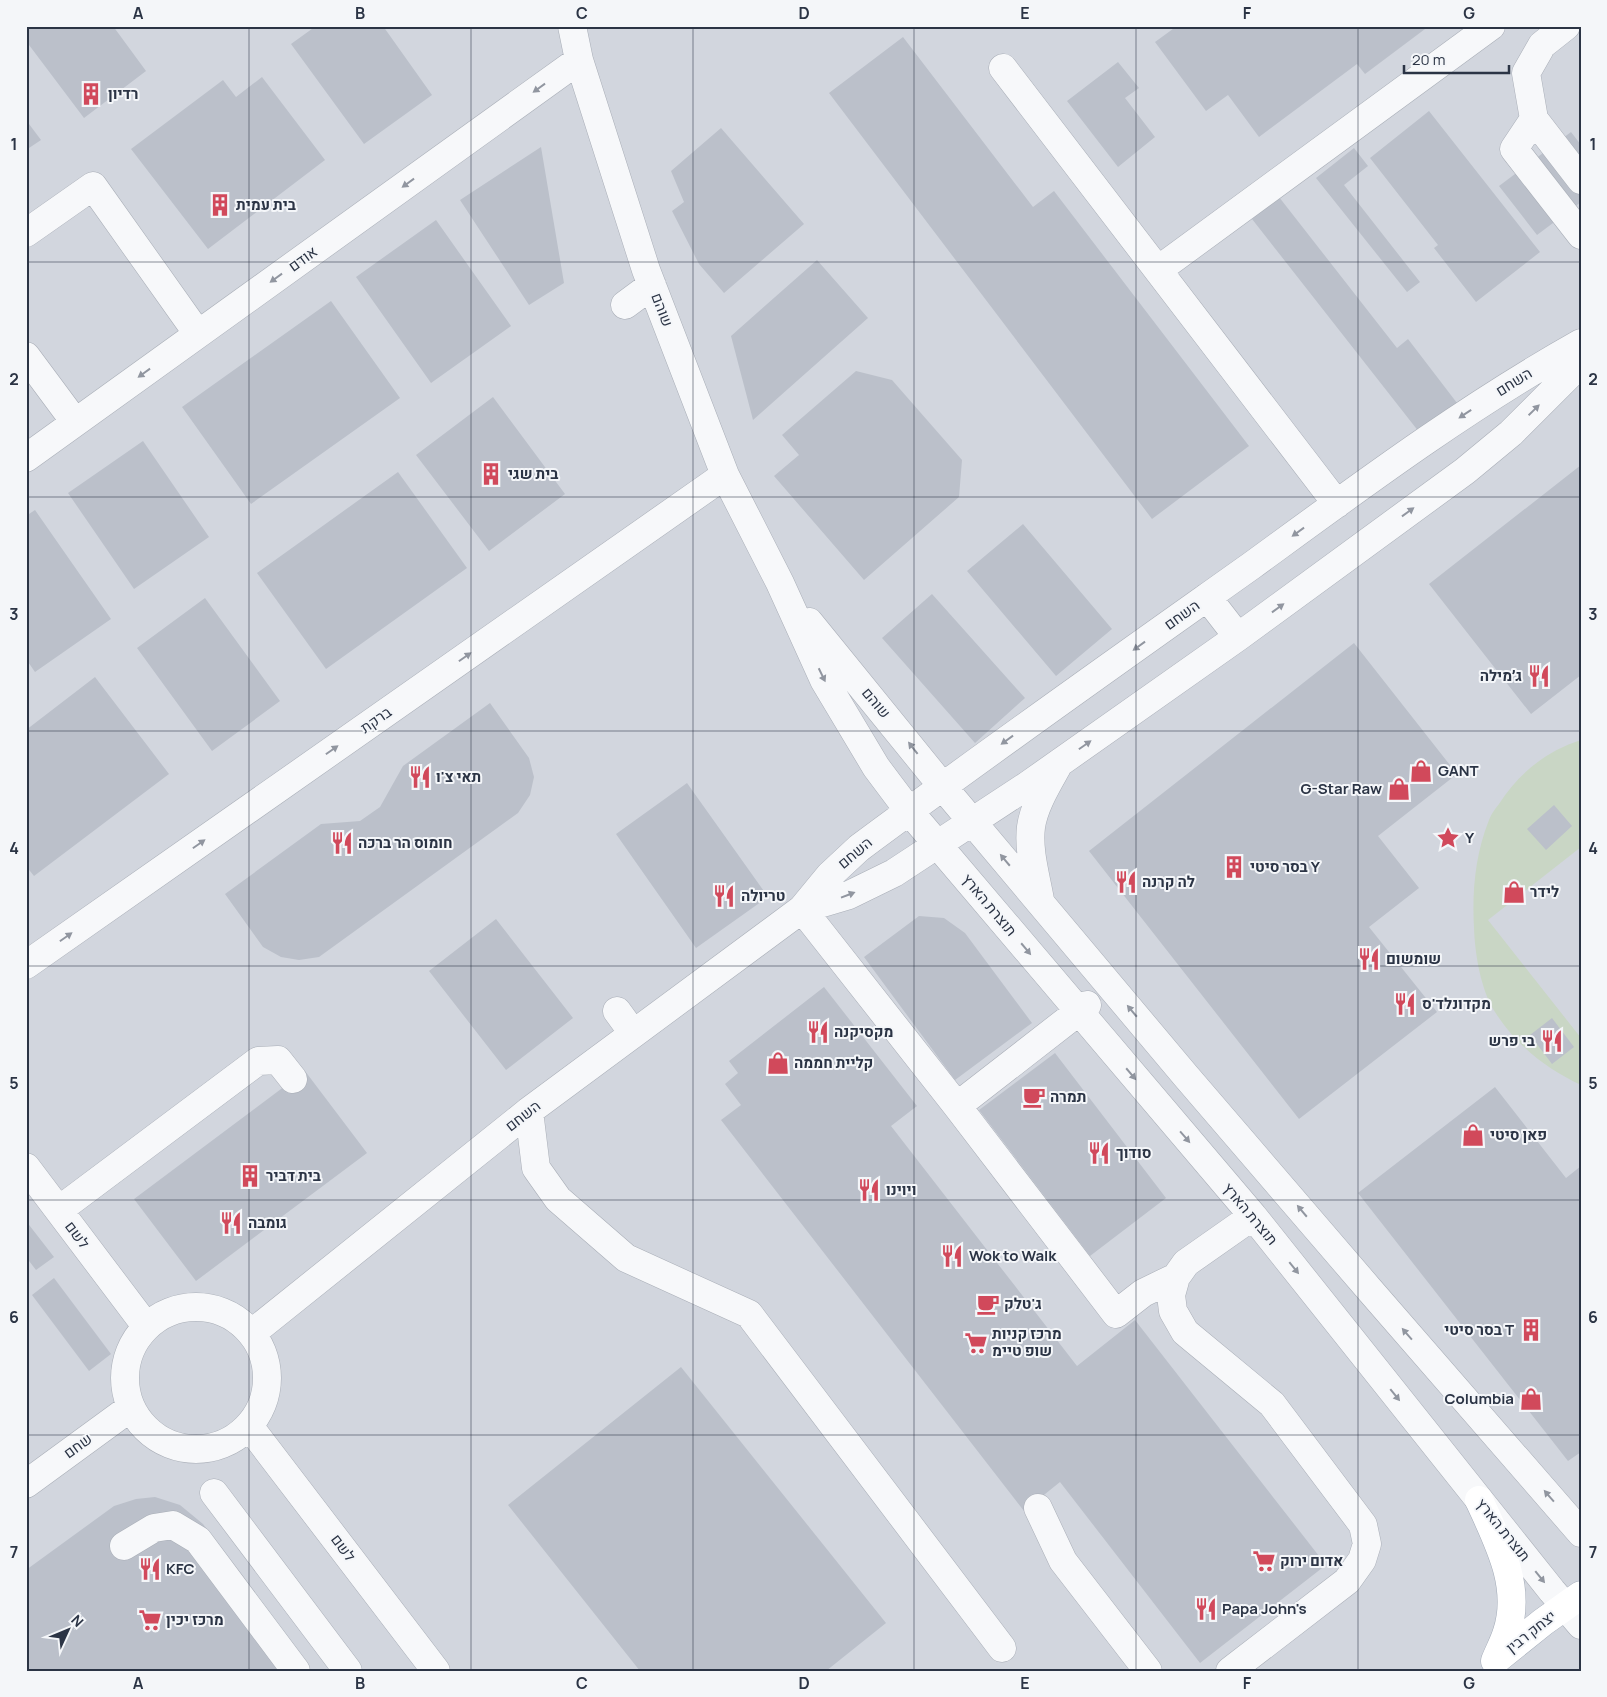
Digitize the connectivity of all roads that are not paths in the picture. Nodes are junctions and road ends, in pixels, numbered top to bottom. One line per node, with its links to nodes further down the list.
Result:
1 (572, 26): 4 (street, שוהם)
2 (1491, 26): 10 (street)
3 (1566, 26): 6 (street)
4 (579, 60): 11 (street, שוהם); 13 (street, אודם, one-way to 13)
5 (1003, 68): 10 (street)
6 (1534, 119): 7 (street); 9 (street)
7 (1581, 180)
8 (26, 233): 13 (street)
9 (1581, 236)
10 (1158, 270): 20 (street)
11 (652, 285): 12 (street); 19 (street, שוהם)
12 (625, 306)
13 (198, 334): 17 (street, אודם, one-way to 17)
14 (1581, 343): 20 (street, השחם, one-way to 20)
15 (26, 356): 17 (street)
16 (1581, 363): 23 (street, השחם, one-way to 16)
17 (75, 422): 18 (street, אודם)
18 (26, 458)
19 (725, 475): 21 (street, שוהם); 31 (street, ברקת, one-way to 19)
20 (1337, 504): 22 (street, השחם, one-way to 22)
21 (780, 583): 25 (street, שוהם, one-way to 21); 26 (street, שוהם, one-way to 26)
22 (1207, 597): 23 (street); 25 (street, השחם, one-way to 25)
23 (1238, 637): 24 (street, השחם, one-way to 23)
24 (1060, 763): 27 (street, השחם); 29 (street)
25 (943, 787): 26 (street, השחם); 27 (street, שוהם)
26 (909, 812): 28 (street, תוצרת הארץ); 30 (street, השחם)
27 (973, 823): 28 (street, השחם); 29 (street, one-way to 27)
28 (938, 846): 30 (street, השחם, one-way to 28); 32 (street, תוצרת הארץ, one-way to 32)
29 (1041, 904): 35 (street, one-way to 29)
30 (802, 909): 34 (street, השחם); 38 (street)
31 (26, 965)
32 (1083, 1008): 37 (street, תוצרת הארץ, one-way to 37); 38 (street)
33 (617, 1011): 34 (street)
34 (633, 1034): 39 (street, השחם)
35 (1186, 1076): 37 (street); 52 (street, one-way to 35)
36 (293, 1079): 41 (street)
37 (1154, 1100): 42 (street, תוצרת הארץ, one-way to 42)
38 (957, 1106): 43 (street)
39 (529, 1111): 45 (street, השחם); 55 (street)
40 (26, 1168): 41 (street, לשם)
41 (59, 1210): 44 (street, לשם)
42 (1253, 1216): 43 (street); 50 (street, תוצרת הארץ, one-way to 50)
43 (1176, 1277): 61 (street)
44 (146, 1326): 45 (street); 46 (street)
45 (252, 1334): 47 (street)
46 (130, 1408): 47 (street); 48 (street, שחם)
47 (249, 1426): 59 (street, לשם)
48 (26, 1484)
49 (214, 1493): 58 (street)
50 (1479, 1500): 54 (street, תוצרת הארץ, one-way to 54); 56 (main road)
51 (1038, 1508): 60 (street)
52 (1581, 1533)
53 (124, 1546): 57 (street)
54 (1575, 1609): 56 (main road, יצחק רבין)
55 (1002, 1648)
56 (1489, 1666)
57 (296, 1671)
58 (348, 1671)
59 (436, 1671)
60 (1148, 1671)
61 (1230, 1671)

